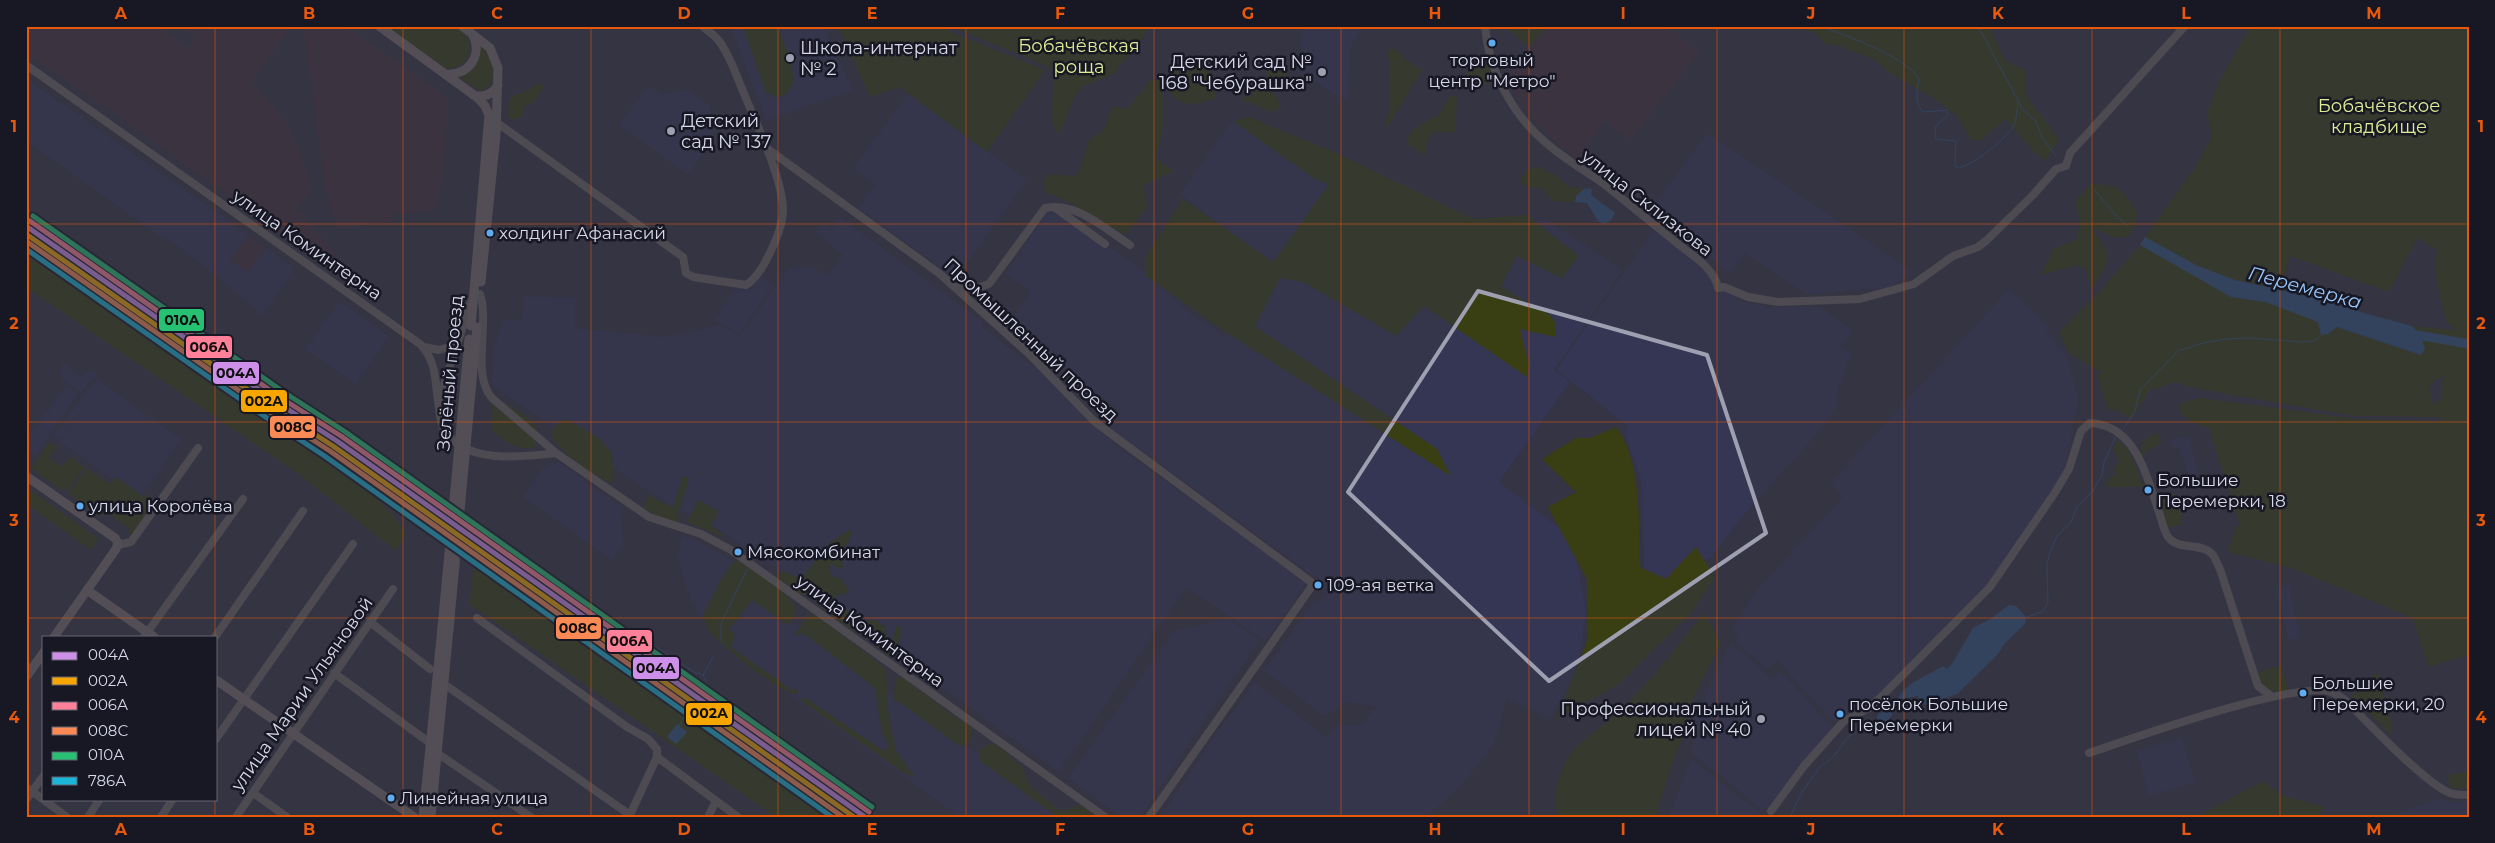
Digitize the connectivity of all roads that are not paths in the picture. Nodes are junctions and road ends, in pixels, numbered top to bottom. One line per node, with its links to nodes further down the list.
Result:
1 (462, 26): 6 (main road, Зелёный проезд)
2 (702, 26): 12 (street)
3 (1485, 26): 4 (street, улица Склизкова)
4 (2185, 26)
5 (380, 27): 8 (main road)
6 (473, 34): 8 (main road); 9 (main road, Зелёный проезд)
7 (26, 65): 18 (street, улица Коминтерна)
8 (446, 74): 10 (main road)
9 (498, 83): 10 (main road); 11 (main road, Зелёный проезд)
10 (471, 93): 11 (main road)
11 (493, 122): 12 (street); 17 (main road, Зелёный проезд)
12 (766, 147): 16 (street, Промышленный проезд)
13 (1052, 206): 14 (street); 15 (street); 16 (street)
14 (1105, 244)
15 (1130, 245)
16 (956, 288): 76 (street, Промышленный проезд)
17 (477, 294): 19 (street); 21 (street); 34 (main road, Зелёный проезд, bridge)
18 (420, 344): 19 (street); 20 (street, улица Коминтерна)
19 (456, 345): 20 (street)
20 (438, 404): 24 (street, улица Коминтерна)
21 (538, 439): 23 (street); 24 (street)
22 (198, 448): 29 (street)
23 (556, 453): 24 (street, улица Коминтерна); 75 (street, улица Коминтерна)
24 (528, 456)
25 (26, 476): 29 (main road)
26 (243, 499): 35 (street)
27 (303, 511): 37 (street)
28 (353, 544): 45 (street)
29 (118, 545): 31 (main road)
30 (393, 589): 33 (street, улица Марии Ульяновой)
31 (87, 590): 35 (main road); 36 (main road)
32 (477, 618): 51 (street)
33 (370, 622): 39 (street); 40 (street, улица Марии Ульяновой)
34 (446, 628): 43 (main road); 48 (main road)
35 (148, 635)
36 (55, 636)
37 (216, 636)
38 (42, 655): 41 (main road)
39 (430, 669)
40 (334, 674): 46 (street, улица Марии Ульяновой); 48 (street)
41 (26, 677)
42 (218, 681): 45 (main road)
43 (444, 684): 50 (main road); 63 (street)
44 (2271, 696): 49 (street); 55 (street); 62 (street)
45 (244, 699): 46 (main road); 47 (street)
46 (293, 733): 54 (street, улица Марии Ульяновой); 69 (main road)
47 (218, 735)
48 (430, 743): 70 (main road)
49 (2089, 753)
50 (437, 754): 71 (main road); 72 (street)
51 (657, 757): 61 (street); 63 (street)
52 (42, 777): 53 (street)
53 (29, 789): 56 (street); 57 (street)
54 (253, 793): 67 (street, улица Марии Ульяновой); 68 (street)
55 (2469, 795)
56 (42, 799)
57 (26, 800)
58 (44, 800): 64 (street)
59 (99, 800): 65 (street)
60 (173, 800): 66 (street)
61 (716, 801): 73 (street); 74 (street)
62 (1771, 810)
63 (630, 816)
64 (67, 817)
65 (88, 817)
66 (161, 817)
67 (236, 817)
68 (287, 817)
69 (414, 817)
70 (423, 817)
71 (431, 817)
72 (531, 817)
73 (708, 817)
74 (738, 817)
75 (1105, 817)
76 (1149, 817)

